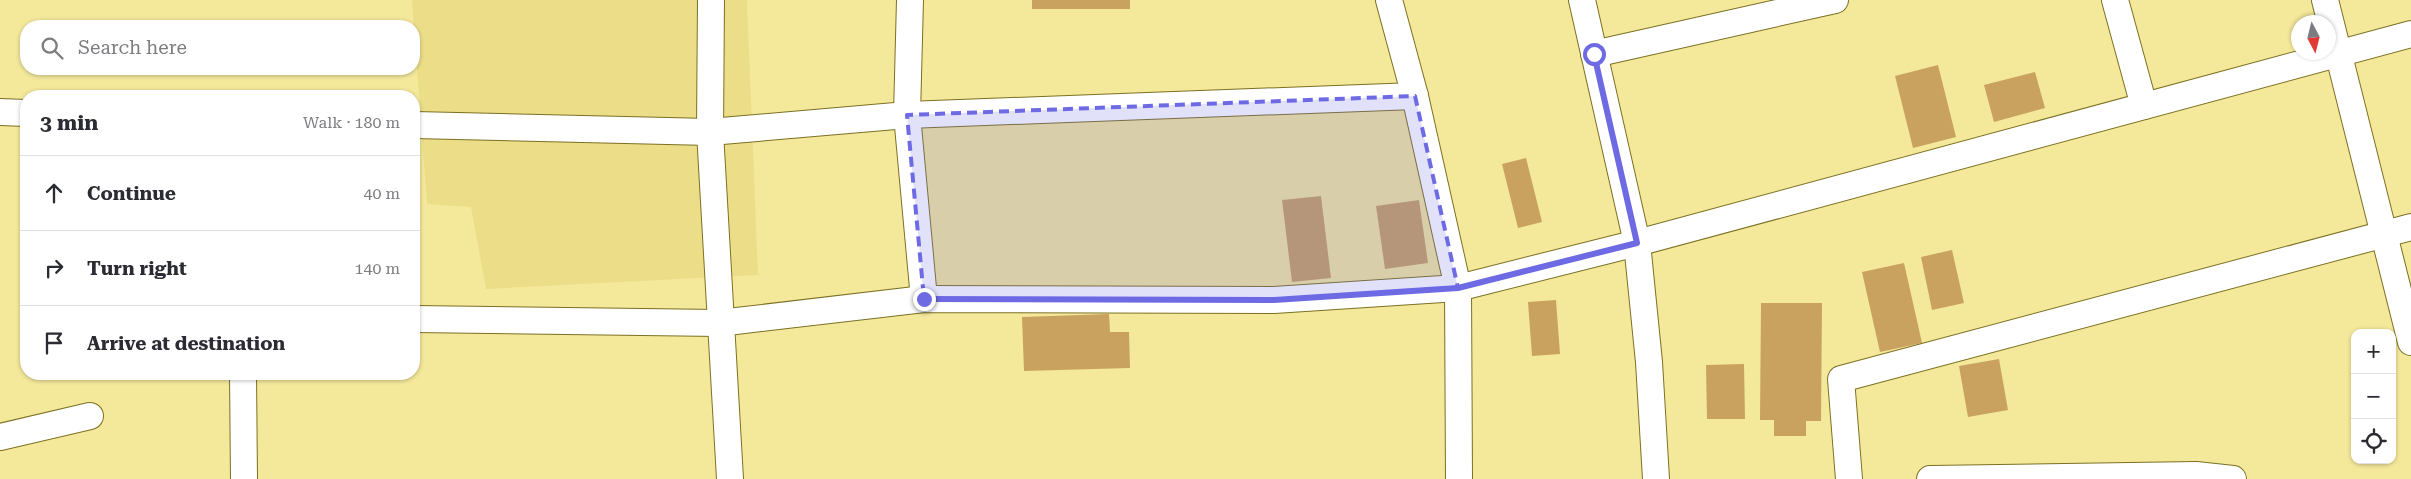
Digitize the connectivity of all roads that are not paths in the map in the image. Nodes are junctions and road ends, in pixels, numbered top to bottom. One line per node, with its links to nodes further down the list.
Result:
1 (711, 0): 17 (street)
2 (910, 0): 15 (street)
3 (1389, 0): 11 (street)
4 (1582, 0): 10 (street)
5 (1835, 0): 10 (street)
6 (2114, 0): 12 (street)
7 (2325, 0): 9 (street)
8 (2411, 34): 9 (street)
9 (2340, 53): 12 (street); 19 (street)
10 (1594, 54): 20 (street)
11 (1415, 96): 15 (street); 21 (street)
12 (2144, 106): 20 (street)
13 (0, 112): 14 (street)
14 (20, 113)
15 (907, 115): 17 (street); 22 (street)
16 (420, 125): 17 (street)
17 (710, 132): 24 (street)
18 (2411, 226): 19 (street)
19 (2386, 234): 25 (street); 33 (street)
20 (1637, 243): 21 (street); 32 (street)
21 (1458, 288): 22 (street); 31 (street)
22 (924, 299): 24 (street)
23 (420, 319): 24 (street)
24 (719, 323): 30 (street)
25 (2411, 342)
26 (243, 380): 29 (street)
27 (90, 416): 28 (street)
28 (0, 437)
29 (244, 479)
30 (730, 479)
31 (1459, 479)
32 (1656, 479)
33 (1849, 479)
34 (1930, 479): 35 (street)
35 (2233, 479)

